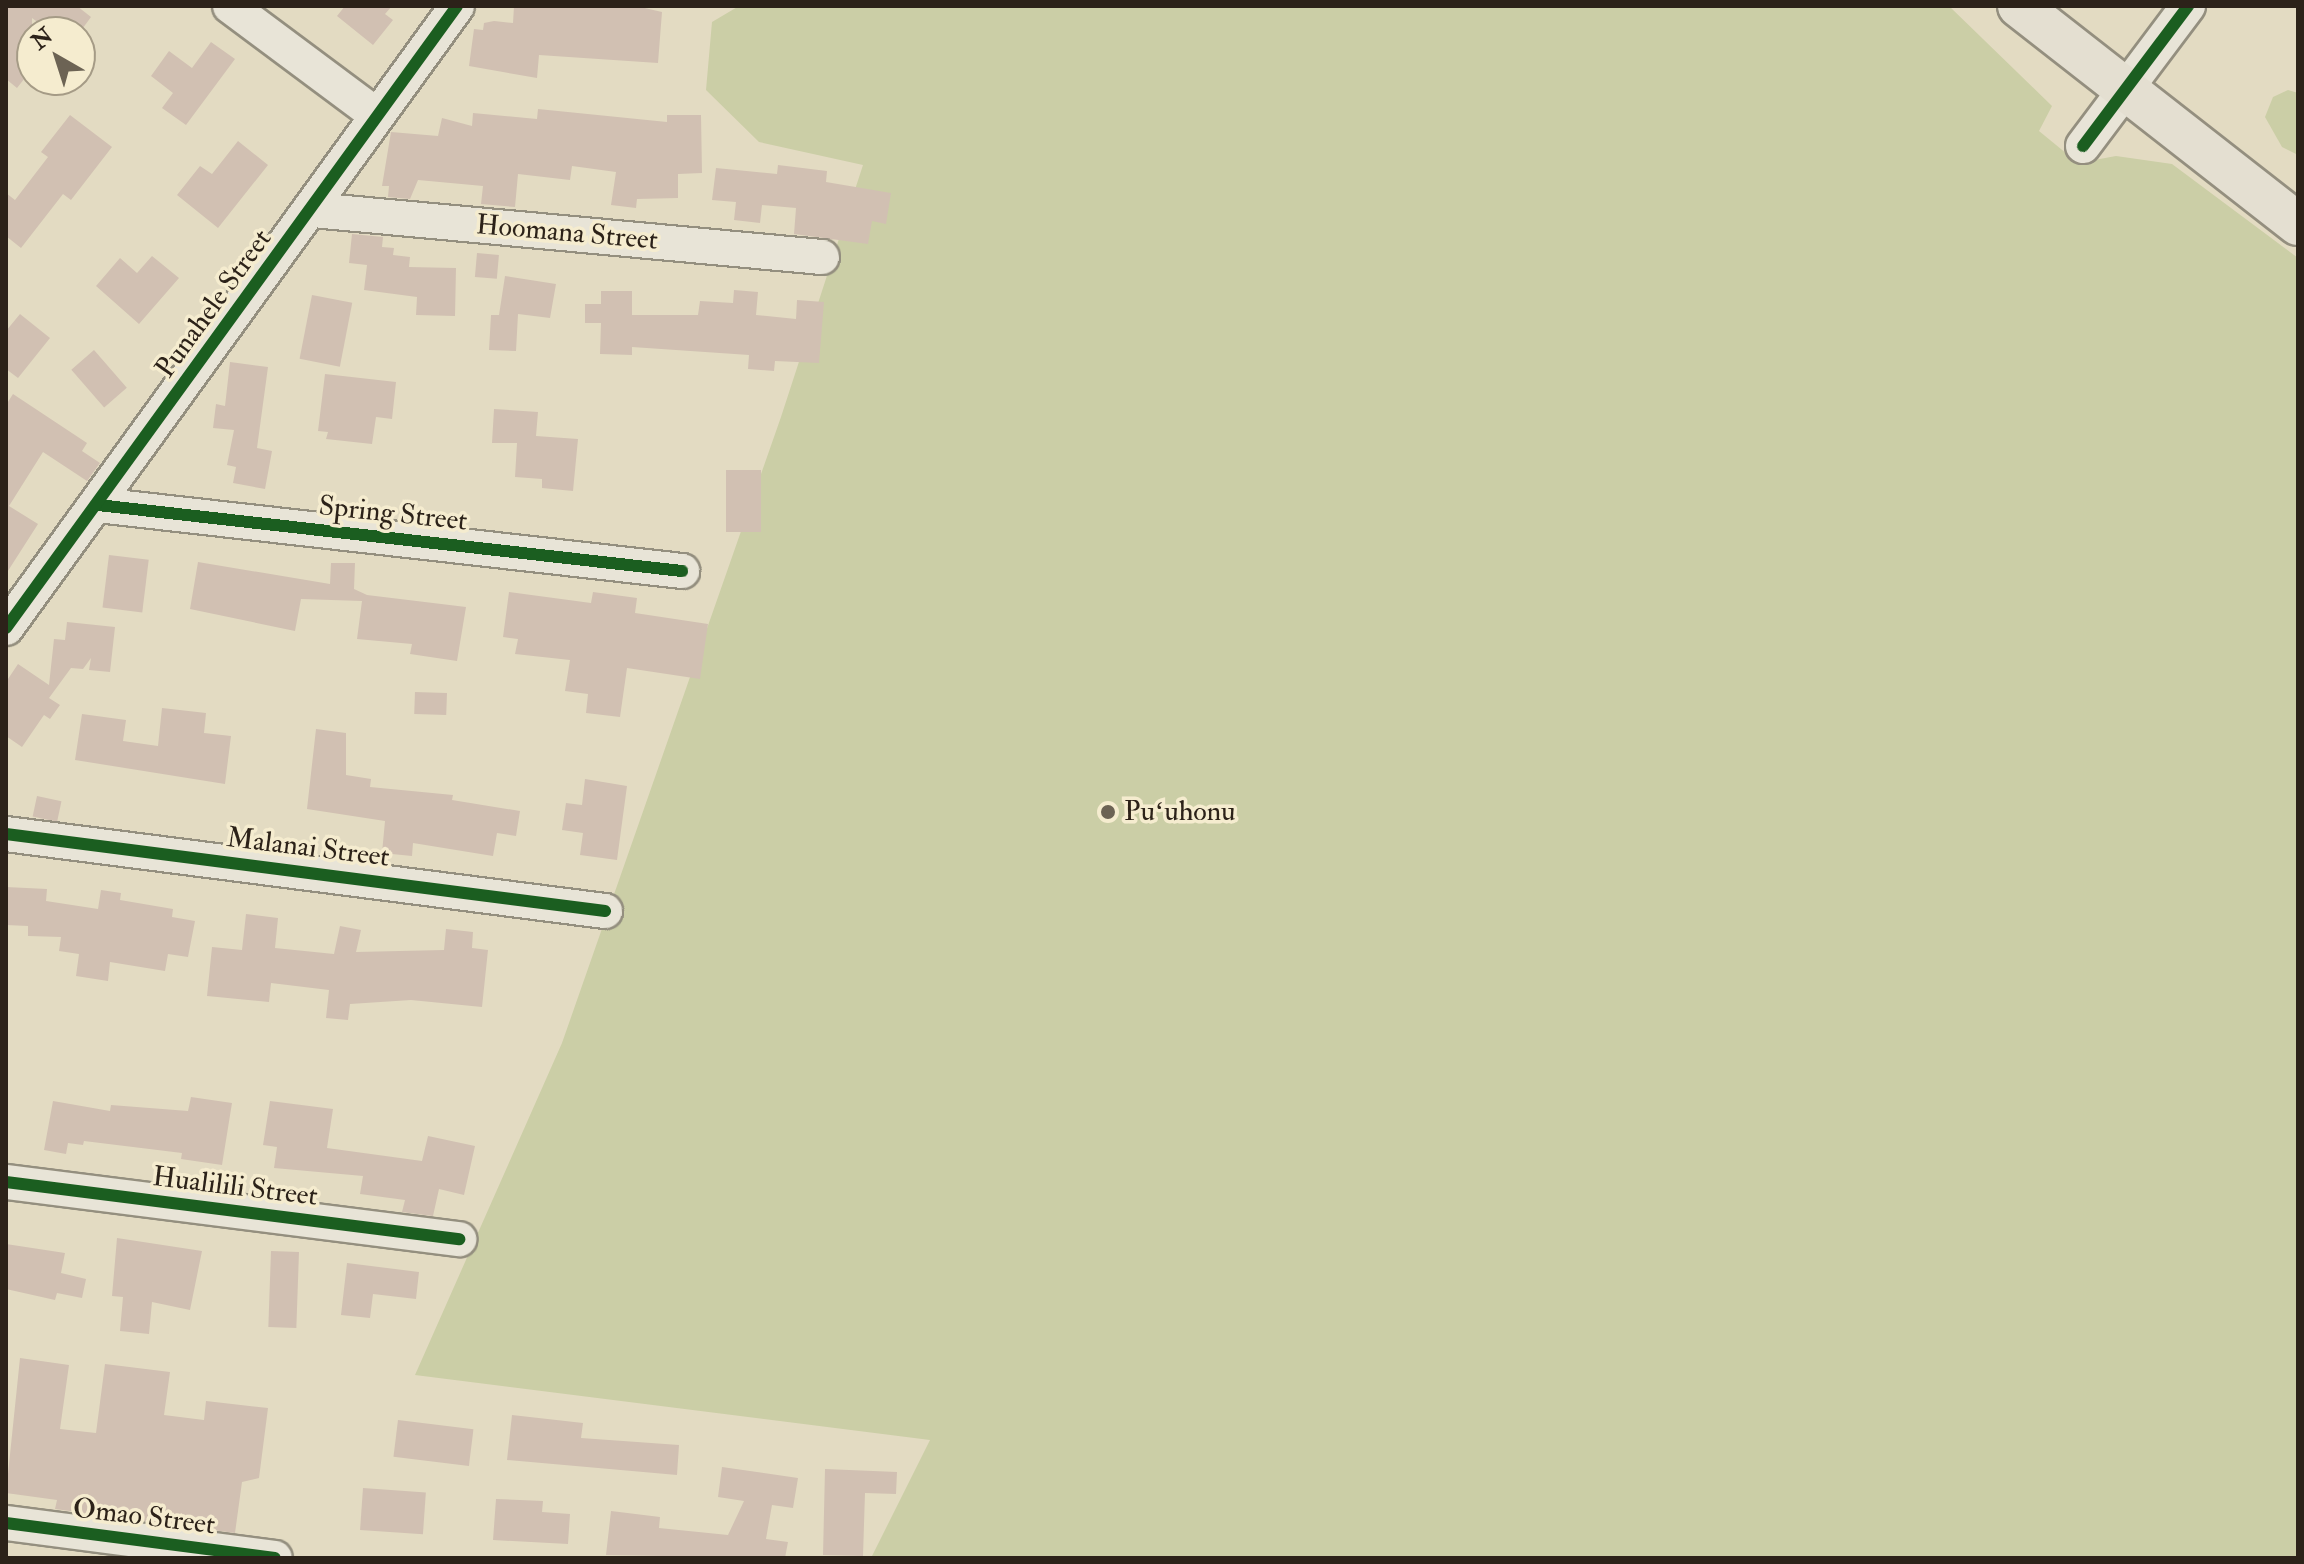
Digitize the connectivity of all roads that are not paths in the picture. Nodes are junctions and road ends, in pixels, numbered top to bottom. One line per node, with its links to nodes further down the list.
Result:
1 (230, 6): 6 (street)
2 (457, 6): 6 (street, Punahele Street)
3 (2019, 6): 5 (main road)
4 (2188, 6): 5 (street)
5 (2127, 89): 7 (street); 9 (main road)
6 (376, 115): 8 (street, Punahele Street)
7 (2083, 146)
8 (313, 210): 10 (street, Hoomana Street); 11 (street, Punahele Street)
9 (2298, 224)
10 (822, 257)
11 (98, 505): 12 (street, Spring Street); 13 (street, Punahele Street)
12 (682, 571)
13 (6, 628)
14 (6, 834): 15 (street, Malanai Street)
15 (605, 911)
16 (6, 1182): 17 (street, Hualilili Street)
17 (459, 1239)
18 (6, 1523): 19 (street, Omao Street)
19 (275, 1558)

